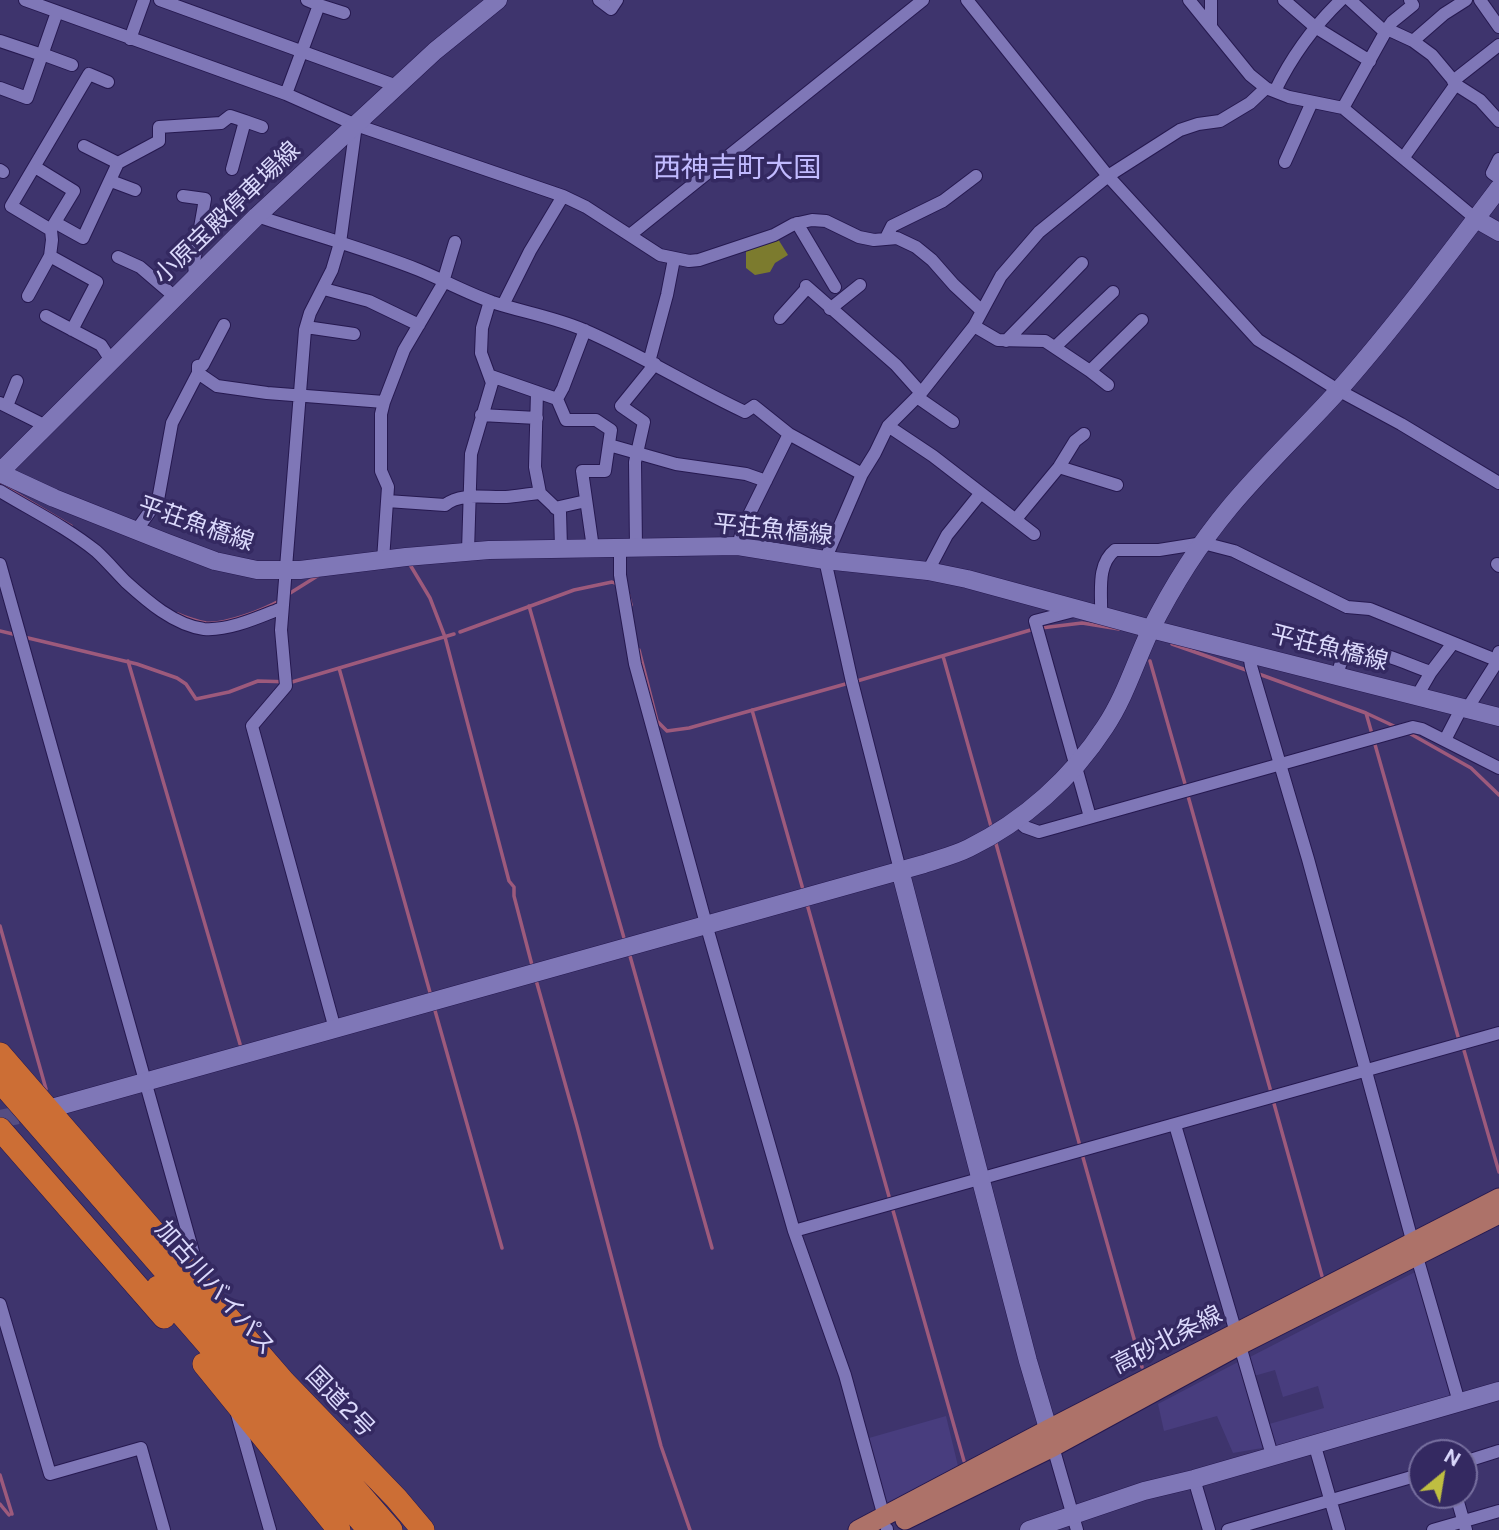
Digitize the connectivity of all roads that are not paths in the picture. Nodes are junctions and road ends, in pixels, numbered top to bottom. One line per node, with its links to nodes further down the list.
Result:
1 (144, 0): 24 (street)
2 (160, 0): 28 (street)
3 (599, 0): 4 (street)
4 (617, 0)
5 (923, 0): 65 (street)
6 (967, 0): 52 (street)
7 (1189, 0): 20 (street)
8 (1211, 0): 20 (street)
9 (1284, 0): 21 (street)
10 (1341, 0): 21 (street)
11 (1350, 0): 23 (street)
12 (1410, 0): 23 (street)
13 (1466, 0): 26 (street)
14 (1480, 0): 22 (street)
15 (32, 1): 18 (street)
16 (313, 2): 19 (street); 28 (street)
17 (490, 2): 34 (street, 小原宝殿停車場線)
18 (57, 12): 24 (street); 29 (street)
19 (344, 13)
20 (1211, 27): 36 (street)
21 (1315, 27): 30 (street); 36 (street)
22 (1499, 27)
23 (1386, 31): 26 (street); 30 (street)
24 (130, 39): 37 (street)
25 (0, 41): 29 (street)
26 (1413, 41): 33 (street)
27 (1499, 45): 33 (street)
28 (303, 51): 34 (street); 37 (street)
29 (42, 55): 31 (street); 35 (street)
30 (1370, 61): 39 (street)
31 (72, 65)
32 (108, 82): 49 (street)
33 (1454, 82): 41 (street); 45 (street)
34 (397, 86): 42 (street, 小原宝殿停車場線)
35 (0, 89)
36 (1270, 90): 38 (street); 52 (street)
37 (286, 94): 42 (street)
38 (1312, 102): 39 (street); 47 (street)
39 (1343, 108): 45 (street)
40 (244, 121): 43 (street); 48 (street); 50 (street)
41 (1499, 121)
42 (356, 125): 58 (street); 60 (street, 小原宝殿停車場線); 68 (street)
43 (262, 127)
44 (84, 146): 48 (street)
45 (1404, 157): 61 (street)
46 (1499, 159): 53 (street)
47 (1285, 162)
48 (118, 163): 54 (street)
49 (35, 167): 59 (street); 63 (street)
50 (232, 169)
51 (976, 176): 66 (street)
52 (1108, 176): 84 (street); 104 (street)
53 (1499, 178)
54 (111, 181): 56 (street); 63 (street)
55 (1499, 188): 61 (street)
56 (135, 190)
57 (183, 196): 74 (street)
58 (563, 196): 65 (street); 82 (street)
59 (5, 208): 63 (street)
60 (257, 216): 68 (street); 74 (street, 小原宝殿停車場線)
61 (1476, 219): 64 (street); 104 (street)
62 (797, 223): 66 (street); 72 (street); 77 (street)
63 (54, 227): 69 (street); 70 (street)
64 (1499, 232)
65 (630, 234): 72 (street)
66 (886, 238): 84 (street)
67 (455, 242): 75 (street)
68 (340, 243): 75 (street); 78 (street)
69 (83, 244)
70 (50, 256): 80 (street); 92 (street)
71 (118, 257): 81 (street)
72 (674, 259): 98 (street)
73 (1082, 263): 95 (street)
74 (195, 276): 81 (street, 小原宝殿停車場線)
75 (443, 282): 82 (street); 89 (street)
76 (860, 285): 83 (street)
77 (835, 287)
78 (324, 289): 89 (street); 90 (street)
79 (1113, 292): 96 (street)
80 (28, 296)
81 (175, 296): 97 (street, 小原宝殿停車場線)
82 (496, 303): 93 (street); 101 (street)
83 (830, 309): 86 (street); 107 (street)
84 (982, 311): 91 (street)
85 (46, 316): 92 (street)
86 (780, 318)
87 (1142, 320): 99 (street)
88 (223, 325): 100 (street)
89 (419, 325): 109 (street)
90 (306, 327): 94 (street); 106 (street)
91 (974, 327): 95 (street); 107 (street)
92 (72, 330): 97 (street)
93 (585, 330): 98 (street); 108 (street)
94 (354, 334)
95 (1006, 341): 96 (street)
96 (1055, 347): 99 (street)
97 (111, 362): 114 (street, 小原宝殿停車場線)
98 (652, 363): 116 (street); 119 (street)
99 (1090, 370): 103 (street)
100 (198, 373): 106 (street); 134 (street)
101 (491, 376): 105 (street); 111 (street)
102 (17, 381): 110 (street)
103 (1108, 385)
104 (1338, 390): 124 (street); 136 (street)
105 (537, 391): 108 (street); 112 (street)
106 (300, 395): 109 (street); 145 (street)
107 (919, 395): 113 (street); 115 (street)
108 (556, 399): 118 (street)
109 (384, 402): 130 (street)
110 (4, 404): 114 (street)
111 (481, 415): 112 (street); 129 (street)
112 (537, 418): 127 (street)
113 (953, 422)
114 (46, 426): 121 (street, 小原宝殿停車場線)
115 (888, 426): 122 (street); 128 (street)
116 (789, 434): 122 (street); 123 (street)
117 (1084, 434): 120 (street)
118 (609, 445): 119 (street); 131 (street)
119 (636, 453): 123 (street); 140 (street)
120 (1059, 467): 125 (street); 133 (street)
121 (0, 472): 134 (street, 平荘魚橋線)
122 (862, 474): 143 (street)
123 (766, 481): 137 (street)
124 (1499, 483)
125 (1117, 485)
126 (0, 491): 147 (street)
127 (540, 493): 129 (street); 132 (street)
128 (980, 494): 133 (street); 146 (street)
129 (468, 497): 130 (street); 141 (street)
130 (387, 501): 142 (street)
131 (586, 501): 132 (street); 139 (street)
132 (555, 508): 138 (street)
133 (1016, 519): 135 (street)
134 (136, 531): 145 (street, 平荘魚橋線)
135 (1034, 534)
136 (1203, 543): 149 (street); 150 (street); 151 (street)
137 (738, 546): 140 (street, 平荘魚橋線); 143 (street, 平荘魚橋線)
138 (561, 548): 139 (street, 平荘魚橋線); 141 (street, 平荘魚橋線)
139 (593, 548): 140 (street, 平荘魚橋線)
140 (628, 548): 166 (street)
141 (468, 551): 142 (street, 平荘魚橋線)
142 (383, 559): 145 (street, 平荘魚橋線)
143 (825, 560): 146 (street, 平荘魚橋線); 165 (street)
144 (0, 564): 172 (street)
145 (286, 570): 147 (street)
146 (928, 571): 148 (street, 平荘魚橋線)
147 (283, 601): 167 (street)
148 (1081, 609): 149 (street, 平荘魚橋線); 161 (street)
149 (1101, 615): 150 (street, 平荘魚橋線)
150 (1150, 631): 153 (street, 平荘魚橋線); 161 (street)
151 (1453, 643): 152 (street); 154 (street)
152 (1497, 656): 157 (street)
153 (1251, 666): 155 (street, 平荘魚橋線); 160 (street)
154 (1431, 672): 155 (street); 156 (street)
155 (1338, 676): 156 (street, 平荘魚橋線)
156 (1417, 696): 157 (street, 平荘魚橋線)
157 (1464, 708): 158 (street, 平荘魚橋線); 159 (street)
158 (1499, 717)
159 (1445, 740): 160 (street); 162 (street)
160 (1279, 765): 163 (street); 170 (street)
161 (1076, 766): 163 (street); 164 (street)
162 (1499, 768)
163 (1090, 817): 164 (street)
164 (1017, 820): 165 (street)
165 (900, 870): 166 (street); 177 (street)
166 (706, 925): 167 (street); 180 (street)
167 (335, 1029): 172 (street)
168 (1499, 1033): 170 (street)
169 (0, 1054): 174 (highway, 国道2号)
170 (1366, 1071): 175 (street); 181 (street)
171 (0, 1081): 188 (highway, 加古川バイパス)
172 (146, 1082): 174 (street); 182 (street)
173 (0, 1104): 188 (highway, 加古川バイパス)
174 (45, 1110): 182 (highway, 国道2号)
175 (1175, 1125): 177 (street); 184 (street)
176 (0, 1129): 187 (highway)
177 (982, 1178): 180 (street); 189 (street)
178 (1499, 1198): 181 (main road, 高砂北条線)
179 (1499, 1214): 181 (main road, 高砂北条線)
180 (794, 1230): 200 (street)
181 (1415, 1249): 184 (main road, 高砂北条線); 186 (street)
182 (196, 1282): 209 (highway, 国道2号)
183 (0, 1304): 202 (street)
184 (1237, 1340): 189 (main road, 高砂北条線); 192 (street)
185 (1499, 1391): 186 (street)
186 (1458, 1399): 190 (street)
187 (240, 1407): 203 (street); 204 (highway)
188 (282, 1418): 205 (highway); 206 (highway, 加古川バイパス); 207 (highway, 加古川バイパス); 208 (highway)
189 (1051, 1438): 199 (street); 200 (main road, 高砂北条線)
190 (1314, 1443): 192 (street); 196 (street)
191 (1499, 1451): 193 (street)
192 (1270, 1452): 195 (street)
193 (1478, 1458)
194 (1408, 1478): 196 (street)
195 (1194, 1479): 199 (street); 212 (street)
196 (1330, 1500): 213 (street); 214 (street)
197 (1460, 1509): 201 (street)
198 (1499, 1511): 201 (street)
199 (1075, 1523): 211 (street)
200 (886, 1526): 210 (main road, 高砂北条線)
201 (1465, 1526): 215 (street)
202 (164, 1530)
203 (270, 1530)
204 (339, 1530)
205 (349, 1530)
206 (369, 1530)
207 (391, 1530)
208 (411, 1530)
209 (423, 1530)
210 (859, 1530)
211 (1028, 1530)
212 (1209, 1530)
213 (1228, 1530)
214 (1339, 1530)
215 (1433, 1530)

